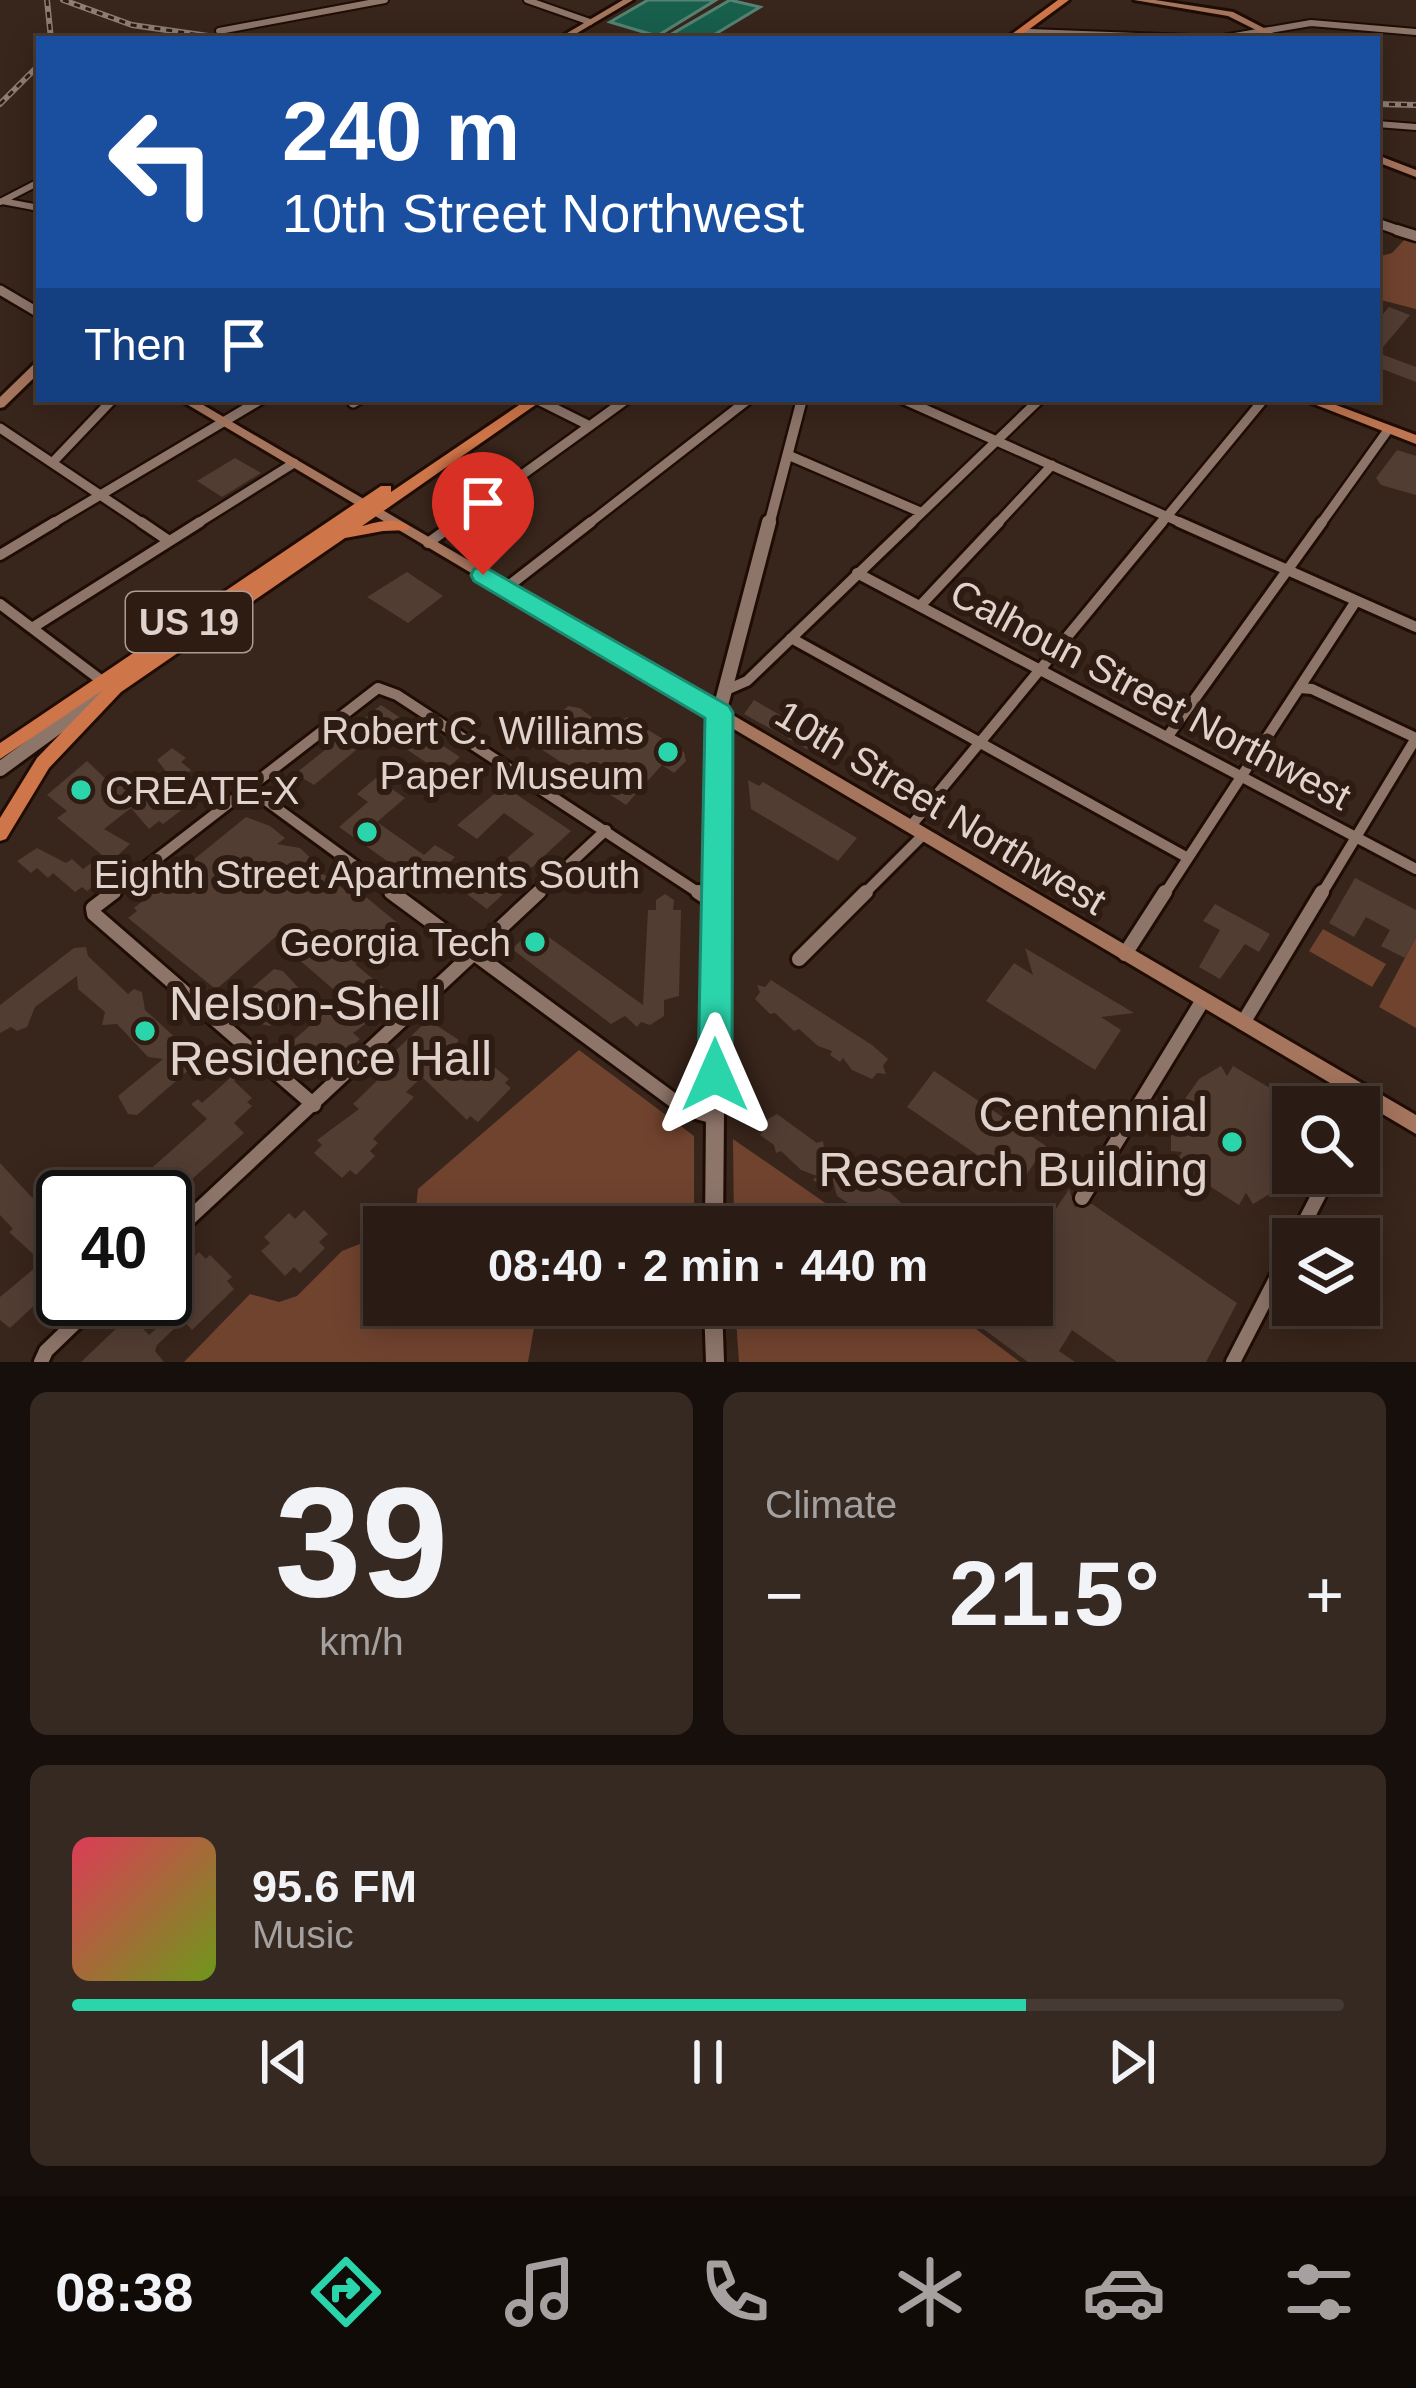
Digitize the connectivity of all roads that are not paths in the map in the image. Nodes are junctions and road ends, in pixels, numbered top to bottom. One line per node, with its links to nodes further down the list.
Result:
1 (385, 0): 10 (street)
2 (526, 0): 8 (street)
3 (629, 0): 8 (main road)
4 (1047, 0): 15 (highway)
5 (1064, 0): 9 (highway)
6 (1138, 0): 12 (main road)
7 (1177, 0): 12 (main road)
8 (590, 22): 14 (main road)
9 (1027, 26): 13 (street); 16 (highway)
10 (219, 31)
11 (1416, 32): 12 (street)
12 (1281, 34)
13 (1047, 35): 17 (street); 18 (street)
14 (566, 36)
15 (1003, 36)
16 (1014, 36)
17 (1017, 36)
18 (1090, 36)
19 (1380, 124): 20 (street)
20 (1416, 127)
21 (1380, 160): 23 (main road)
22 (1380, 169): 23 (main road)
23 (1416, 179)
24 (36, 184): 25 (street)
25 (1, 201): 26 (street)
26 (36, 207)
27 (1380, 224): 28 (street)
28 (1416, 236)
29 (0, 290): 30 (street)
30 (36, 311)
31 (36, 369): 45 (main road)
32 (110, 402): 53 (street)
33 (189, 402): 46 (main road, 10th Street Northwest)
34 (257, 402): 46 (street)
35 (514, 402): 57 (highway, US 19)
36 (531, 402): 57 (highway, US 19)
37 (542, 402): 47 (street)
38 (623, 402): 47 (street)
39 (745, 402): 67 (street)
40 (801, 402): 52 (street)
41 (909, 402): 50 (street)
42 (1037, 402): 50 (street)
43 (1261, 402): 59 (street)
44 (1316, 402): 49 (main road)
45 (0, 404)
46 (224, 422): 54 (main road, 10th Street Northwest); 56 (street)
47 (590, 426): 63 (street)
48 (0, 428): 53 (street)
49 (1388, 430): 51 (main road); 65 (street)
50 (995, 440): 55 (street); 58 (street)
51 (1416, 440)
52 (788, 455): 58 (street); 77 (street)
53 (52, 463): 56 (street)
54 (294, 463): 57 (main road, 10th Street Northwest); 62 (street)
55 (1052, 465): 59 (street); 70 (street)
56 (101, 496): 62 (street); 64 (street)
57 (369, 508): 60 (main road, 10th Street Northwest); 61 (highway, US 19); 75 (highway, US 19)
58 (920, 512): 66 (street)
59 (1164, 514): 65 (street); 74 (street)
60 (403, 527): 61 (highway); 63 (main road, 10th Street Northwest)
61 (337, 538): 75 (highway, US 19)
62 (169, 541): 72 (street)
63 (428, 543): 67 (main road, 10th Street Northwest)
64 (0, 556)
65 (1285, 569): 68 (street); 79 (street)
66 (857, 573): 70 (street, Calhoun Street Northwest); 73 (street)
67 (506, 589): 78 (main road, 10th Street Northwest)
68 (1356, 601): 71 (street); 76 (street)
69 (0, 604): 72 (street)
70 (920, 606): 74 (street, Calhoun Street Northwest)
71 (1416, 627)
72 (32, 628): 75 (street)
73 (790, 638): 77 (street); 82 (street)
74 (1040, 669): 79 (street, Calhoun Street Northwest); 82 (street)
75 (103, 686): 81 (street); 81 (street); 83 (highway, US 19); 89 (highway, US 19)
76 (1300, 688): 80 (street); 85 (street)
77 (724, 691): 78 (street)
78 (719, 713): 88 (main road, 10th Street Northwest); 93 (street)
79 (1168, 736): 85 (street, Calhoun Street Northwest)
80 (1416, 738): 90 (street)
81 (38, 739): 84 (street)
82 (980, 743): 88 (street); 91 (street)
83 (0, 752)
84 (0, 770)
85 (1243, 775): 90 (street, Calhoun Street Northwest); 91 (street)
86 (243, 792): 87 (street); 94 (street); 101 (street)
87 (606, 830): 93 (street); 94 (street)
88 (916, 831): 95 (main road, 10th Street Northwest); 96 (street)
89 (0, 834)
90 (1358, 838): 92 (street, Calhoun Street Northwest); 98 (street)
91 (1188, 859): 95 (street)
92 (1416, 868)
93 (716, 904): 102 (street)
94 (476, 953): 101 (street); 102 (street)
95 (1125, 954): 97 (main road, 10th Street Northwest)
96 (800, 958)
97 (1204, 1000): 98 (main road, 10th Street Northwest); 104 (street)
98 (1243, 1023): 99 (main road, 10th Street Northwest)
99 (1350, 1086)
100 (1380, 1103): 103 (main road, 10th Street Northwest)
101 (314, 1105): 106 (street)
102 (715, 1117): 105 (street)
103 (1416, 1124)
104 (1082, 1198)
105 (714, 1206)
106 (192, 1216)
107 (1272, 1287): 112 (street)
108 (72, 1326): 110 (street)
109 (714, 1326): 111 (street)
110 (41, 1362)
111 (715, 1362)
112 (1233, 1362)

